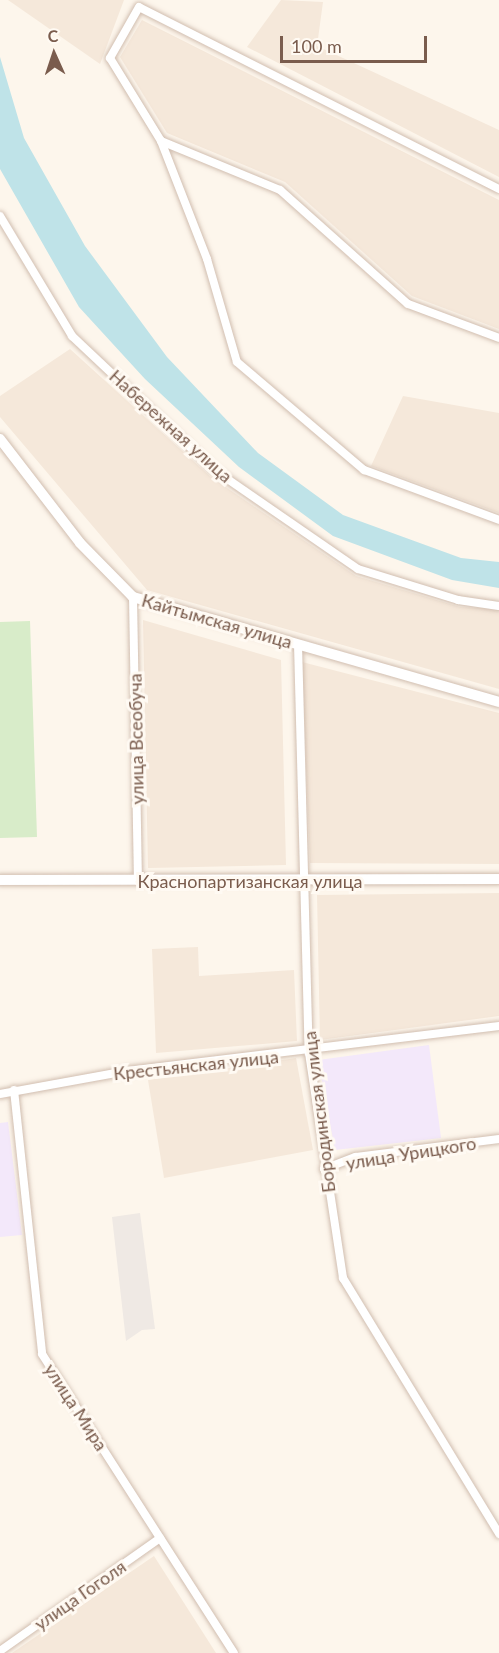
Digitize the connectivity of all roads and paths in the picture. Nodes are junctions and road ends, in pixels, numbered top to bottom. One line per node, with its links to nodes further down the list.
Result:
1 (161, 141): 2 (street); 4 (street); 6 (street)
2 (499, 189)
3 (0, 216): 8 (street, Набережная улица)
4 (499, 338)
5 (0, 439): 7 (street, Кайтымская улица)
6 (499, 520)
7 (133, 597): 9 (street, Кайтымская улица); 13 (street, улица Всеобуча)
8 (499, 606)
9 (298, 644): 10 (street, Кайтымская улица); 14 (street, Бородинская улица)
10 (499, 702)
11 (499, 879): 14 (street, Краснопартизанская улица)
12 (0, 880): 13 (street, Краснопартизанская улица)
13 (138, 881): 14 (street, Краснопартизанская улица)
14 (303, 882): 16 (street, Бородинская улица)
15 (499, 1026): 16 (street, Крестьянская улица)
16 (309, 1053): 17 (street, Крестьянская улица); 20 (street, Бородинская улица)
17 (14, 1090): 18 (street, Крестьянская улица); 22 (street, улица Мира)
18 (0, 1094)
19 (499, 1139): 20 (street, улица Урицкого)
20 (324, 1169): 21 (street, Бородинская улица)
21 (499, 1534)
22 (160, 1538): 23 (street, улица Гоголя); 24 (street, улица Мира)
23 (0, 1651)
24 (234, 1653)

